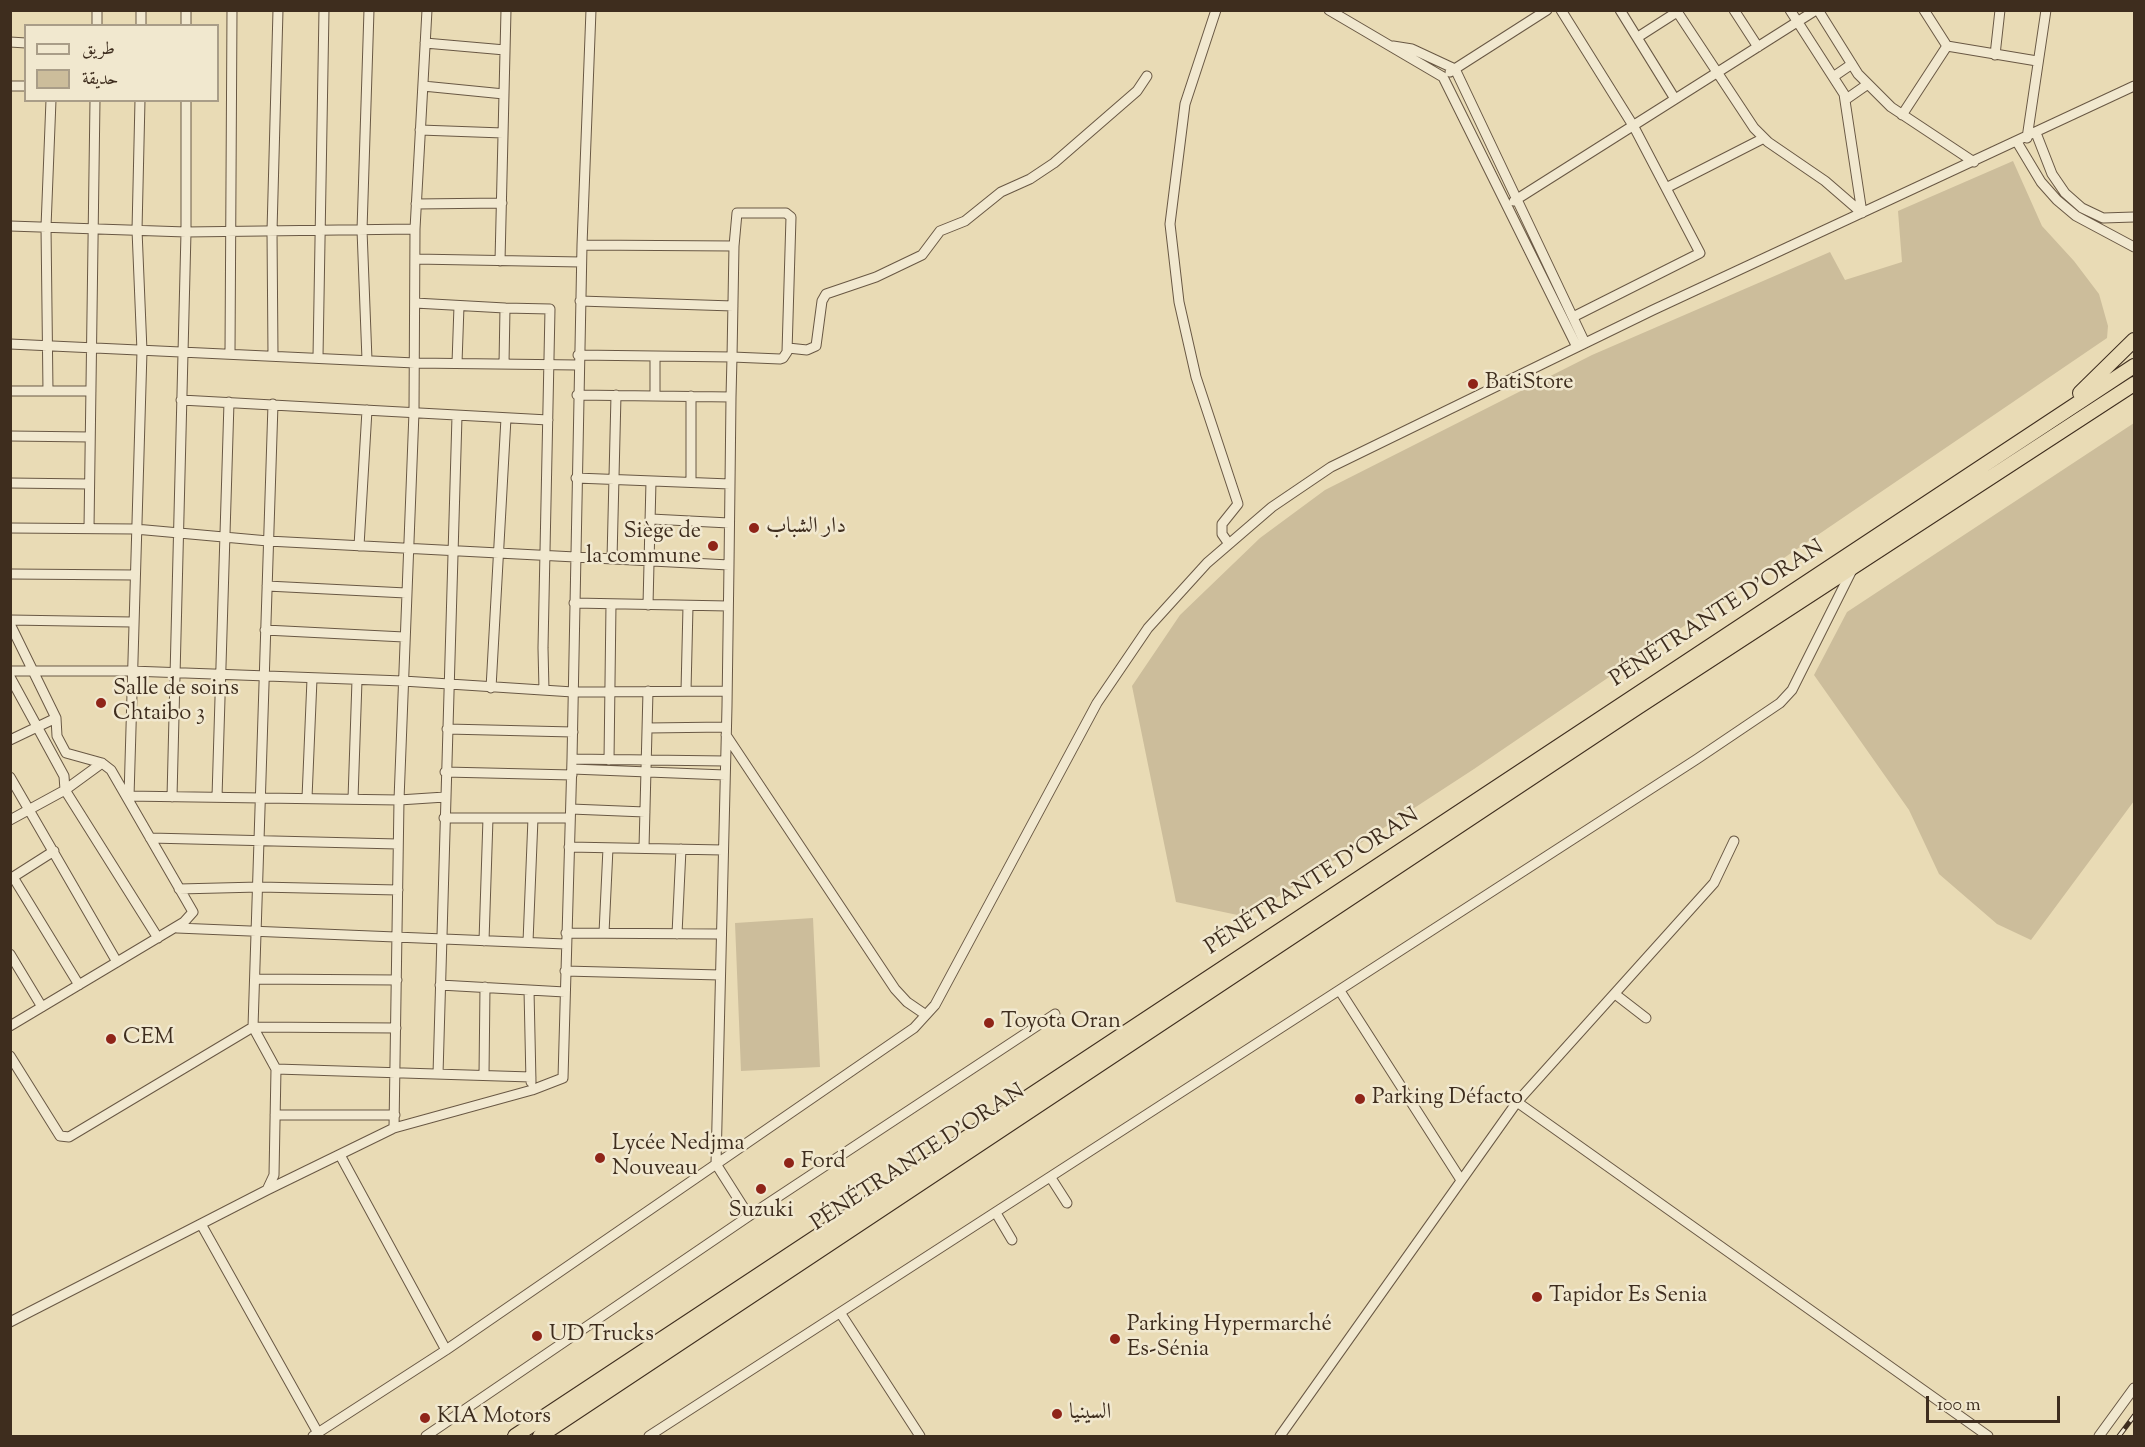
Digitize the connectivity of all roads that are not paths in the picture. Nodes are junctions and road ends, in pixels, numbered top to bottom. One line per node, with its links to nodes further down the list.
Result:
1 (232, 10): 67 (street)
2 (278, 10): 68 (street)
3 (324, 10): 65 (street)
4 (369, 10): 66 (street)
5 (427, 10): 22 (street)
6 (506, 10): 26 (street)
7 (591, 10): 70 (street)
8 (1216, 10): 137 (street)
9 (1329, 10): 23 (street)
10 (1547, 10): 30 (street)
11 (1561, 10): 46 (street)
12 (1620, 10): 21 (street)
13 (1734, 10): 25 (street)
14 (1790, 10): 20 (street)
15 (1817, 10): 20 (street); 29 (street)
16 (1924, 10): 24 (street)
17 (2000, 10): 27 (street)
18 (2046, 10): 28 (street)
19 (1677, 11): 21 (street); 31 (street)
20 (1797, 22): 25 (street); 34 (street)
21 (1638, 37): 39 (street)
22 (425, 43): 26 (street); 36 (street)
23 (1387, 45): 30 (street); 33 (street)
24 (1947, 46): 27 (street); 45 (street)
25 (1758, 47): 31 (street)
26 (505, 50): 38 (street)
27 (1995, 55): 28 (street)
28 (2037, 61): 49 (street)
29 (1852, 64): 34 (street); 35 (street)
30 (1455, 69): 33 (street); 54 (street)
31 (1717, 73): 39 (street); 50 (street)
32 (1147, 76): 86 (street)
33 (1443, 77): 57 (street)
34 (1833, 77): 40 (street)
35 (1868, 84): 40 (street); 45 (street)
36 (423, 86): 38 (street); 47 (street)
37 (2134, 86): 49 (street)
38 (504, 94): 48 (street)
39 (1675, 99): 46 (street)
40 (1845, 100): 58 (street)
41 (51, 102): 61 (street)
42 (95, 102): 62 (street)
43 (140, 102): 64 (street)
44 (186, 102): 69 (street)
45 (1902, 114): 52 (street)
46 (1634, 127): 53 (street); 54 (street)
47 (420, 130): 48 (street); 56 (street)
48 (503, 133): 55 (street)
49 (2031, 136): 51 (street); 59 (street)
50 (1764, 138): 53 (street); 58 (street)
51 (2017, 142): 52 (street); 72 (street)
52 (1974, 162): 58 (street)
53 (1666, 188): 81 (street)
54 (1518, 199): 57 (street); 81 (street)
55 (502, 203): 56 (street); 74 (street)
56 (416, 204): 63 (street)
57 (1506, 205): 84 (street)
58 (1862, 213): 84 (street)
59 (2134, 217)
60 (10, 226): 61 (street)
61 (46, 227): 62 (street); 85 (street)
62 (93, 229): 64 (street); 87 (street)
63 (415, 229): 66 (street); 73 (street)
64 (137, 230): 69 (street); 89 (street)
65 (320, 230): 66 (street); 68 (street); 93 (street)
66 (362, 230): 95 (street)
67 (231, 231): 68 (street); 69 (street); 90 (street)
68 (272, 231): 91 (street)
69 (186, 232): 88 (street)
70 (582, 245): 71 (street); 75 (street)
71 (734, 246): 79 (street); 86 (street)
72 (2134, 247)
73 (415, 259): 74 (street); 77 (street)
74 (500, 261): 75 (street)
75 (581, 262): 76 (street)
76 (580, 301): 79 (street); 96 (street)
77 (415, 303): 78 (street); 97 (street)
78 (459, 306): 80 (street); 98 (street)
79 (733, 306): 94 (street)
80 (505, 308): 99 (street); 100 (street)
81 (1573, 317): 84 (street)
82 (2134, 340): 119 (highway)
83 (10, 344): 85 (street)
84 (1581, 345): 137 (street)
85 (48, 346): 87 (street); 103 (street)
86 (788, 348): 94 (street)
87 (91, 349): 89 (street); 104 (street)
88 (182, 350): 89 (street); 90 (street); 111 (street)
89 (142, 351): 133 (street)
90 (230, 353): 91 (street)
91 (273, 355): 93 (street)
92 (656, 356): 94 (street); 96 (street); 108 (street)
93 (318, 357): 95 (street)
94 (732, 357): 110 (street)
95 (366, 360): 97 (street)
96 (578, 360): 100 (street); 106 (street)
97 (415, 363): 98 (street); 115 (street)
98 (457, 363): 99 (street)
99 (504, 364): 100 (street)
100 (549, 365): 118 (street)
101 (2134, 366): 119 (highway, PÉNÉTRANTE D'ORAN)
102 (2134, 385): 147 (highway, PÉNÉTRANTE D'ORAN)
103 (48, 391): 104 (street); 105 (street)
104 (91, 391): 121 (street)
105 (10, 392)
106 (577, 395): 107 (street); 122 (street)
107 (616, 395): 108 (street); 123 (street)
108 (654, 396): 109 (street)
109 (691, 396): 110 (street); 125 (street)
110 (731, 397): 128 (street)
111 (181, 400): 112 (street); 134 (street)
112 (229, 402): 113 (street); 135 (street)
113 (273, 404): 114 (street); 136 (street)
114 (367, 410): 115 (street); 138 (street)
115 (414, 412): 116 (street); 139 (street)
116 (457, 416): 117 (street); 140 (street)
117 (506, 418): 118 (street); 141 (street)
118 (548, 420): 142 (street)
119 (2048, 423): 284 (highway, PÉNÉTRANTE D'ORAN)
120 (10, 436): 121 (street)
121 (90, 437): 127 (street)
122 (576, 478): 123 (street); 143 (street)
123 (614, 479): 124 (street); 144 (street)
124 (651, 481): 125 (street); 129 (street)
125 (691, 482): 128 (street)
126 (10, 483): 127 (street)
127 (89, 484): 132 (street)
128 (730, 484): 130 (street)
129 (651, 519): 130 (street); 145 (street)
130 (729, 523): 146 (street)
131 (10, 528): 132 (street)
132 (89, 528): 133 (street)
133 (135, 529): 134 (street); 149 (street)
134 (179, 533): 135 (street); 164 (street)
135 (224, 537): 136 (street); 165 (street)
136 (268, 541): 138 (street); 150 (street)
137 (1229, 544): 252 (street)
138 (359, 546): 139 (street)
139 (407, 548): 140 (street); 151 (street)
140 (451, 551): 141 (street); 171 (street)
141 (498, 553): 142 (street); 172 (street)
142 (545, 556): 143 (street); 173 (street)
143 (575, 557): 144 (street); 152 (street)
144 (612, 559): 145 (street)
145 (651, 561): 146 (street); 154 (street)
146 (729, 565): 156 (street)
147 (1853, 567): 247 (street); 285 (highway, PÉNÉTRANTE D'ORAN)
148 (10, 574): 149 (street)
149 (134, 575): 158 (street)
150 (267, 585): 151 (street); 159 (street)
151 (405, 593): 160 (street)
152 (574, 603): 153 (street); 176 (street)
153 (611, 604): 154 (street); 177 (street)
154 (648, 605): 155 (street)
155 (688, 606): 156 (street); 174 (street)
156 (728, 606): 175 (street)
157 (10, 622): 158 (street); 161 (street)
158 (132, 622): 163 (street)
159 (265, 630): 160 (street); 167 (street)
160 (404, 637): 170 (street)
161 (35, 670): 162 (street); 163 (street); 179 (street)
162 (10, 671)
163 (131, 671): 164 (street); 196 (street)
164 (175, 675): 165 (street); 197 (street)
165 (221, 676): 167 (street); 198 (street)
166 (10, 677): 180 (street)
167 (264, 677): 168 (street); 199 (street)
168 (312, 678): 169 (street); 201 (street)
169 (357, 680): 170 (street); 202 (street)
170 (403, 681): 171 (street); 203 (street)
171 (448, 686): 172 (street); 182 (street)
172 (491, 688): 173 (street)
173 (544, 690): 176 (street)
174 (686, 691): 175 (street); 178 (street)
175 (727, 691): 183 (street)
176 (573, 692): 177 (street); 184 (street)
177 (610, 692): 178 (street); 186 (street)
178 (648, 692): 181 (street)
179 (56, 718): 180 (street); 189 (street)
180 (38, 727): 185 (street); 195 (street)
181 (648, 728): 183 (street); 187 (street)
182 (447, 729): 184 (street); 191 (street)
183 (726, 731): 188 (street); 252 (street)
184 (573, 732): 190 (street)
185 (10, 740)
186 (609, 760): 187 (street); 190 (street)
187 (647, 761): 188 (street); 192 (street)
188 (725, 761): 193 (street)
189 (102, 763): 195 (street); 196 (street)
190 (572, 768): 191 (street); 192 (street); 206 (street)
191 (445, 772): 200 (street)
192 (647, 772): 193 (street); 205 (street)
193 (725, 775): 219 (street)
194 (10, 777): 204 (street)
195 (65, 790): 204 (street); 232 (street)
196 (127, 796): 197 (street); 211 (street)
197 (172, 797): 198 (street)
198 (217, 797): 199 (street)
199 (261, 797): 201 (street); 212 (street)
200 (445, 797): 203 (street); 207 (street)
201 (307, 798): 202 (street)
202 (353, 799): 203 (street)
203 (399, 800): 214 (street)
204 (28, 811): 210 (street); 220 (street)
205 (645, 812): 206 (street); 217 (street)
206 (570, 813): 209 (street); 215 (street)
207 (444, 818): 208 (street); 233 (street)
208 (488, 818): 209 (street); 234 (street)
209 (533, 818): 235 (street)
210 (10, 820)
211 (150, 838): 212 (street); 223 (street)
212 (259, 839): 214 (street); 222 (street)
213 (1734, 842): 249 (street)
214 (399, 844): 224 (street)
215 (569, 848): 216 (street); 227 (street)
216 (608, 848): 217 (street); 228 (street)
217 (644, 848): 218 (street)
218 (681, 849): 219 (street); 229 (street)
219 (723, 850): 230 (street)
220 (54, 851): 221 (street); 238 (street)
221 (12, 878): 243 (street)
222 (259, 887): 223 (street); 224 (street); 226 (street)
223 (179, 889): 225 (street)
224 (398, 890): 231 (street)
225 (175, 927): 226 (street); 232 (street)
226 (258, 931): 231 (street); 241 (street)
227 (566, 933): 228 (street); 236 (street)
228 (603, 933): 229 (street)
229 (677, 934): 230 (street)
230 (721, 934): 240 (street)
231 (397, 937): 233 (street); 242 (street)
232 (158, 938): 238 (street)
233 (441, 939): 234 (street); 244 (street)
234 (484, 940): 235 (street)
235 (528, 942): 236 (street)
236 (566, 944): 239 (street)
237 (10, 954): 250 (street)
238 (117, 962): 243 (street)
239 (565, 971): 240 (street); 248 (street)
240 (720, 975): 269 (street)
241 (256, 979): 242 (street); 255 (street)
242 (397, 980): 256 (street)
243 (79, 985): 250 (street)
244 (440, 985): 245 (street); 260 (street)
245 (485, 987): 246 (street); 261 (street)
246 (530, 990): 248 (street); 262 (street)
247 (1340, 991): 270 (street); 271 (street)
248 (565, 992): 263 (street)
249 (1615, 994): 253 (street); 264 (street)
250 (42, 1007): 254 (street)
251 (1055, 1014): 275 (street)
252 (926, 1015): 269 (street)
253 (1646, 1018)
254 (10, 1026)
255 (253, 1027): 256 (street); 257 (street); 258 (street)
256 (396, 1028): 259 (street)
257 (10, 1056)
258 (276, 1069): 259 (street); 265 (street)
259 (395, 1073): 260 (street); 266 (street)
260 (438, 1074): 261 (street)
261 (484, 1075): 262 (street)
262 (531, 1077): 263 (street)
263 (532, 1090): 267 (street)
264 (1517, 1102): 271 (street); 289 (street)
265 (275, 1115): 266 (street); 272 (street)
266 (395, 1115): 267 (street)
267 (394, 1128): 268 (street)
268 (340, 1155): 272 (street); 280 (street)
269 (716, 1164): 275 (street); 280 (street)
270 (1051, 1178): 273 (street); 274 (street)
271 (1461, 1180): 288 (street)
272 (267, 1190): 276 (street)
273 (1067, 1203)
274 (996, 1214): 277 (street); 278 (street)
275 (749, 1216): 283 (street)
276 (201, 1224): 279 (street); 282 (street)
277 (1012, 1240)
278 (841, 1314): 286 (street); 287 (street)
279 (10, 1322)
280 (446, 1350): 282 (street)
281 (2134, 1388): 290 (street)
282 (315, 1435)
283 (426, 1437)
284 (515, 1437)
285 (540, 1437)
286 (649, 1437)
287 (920, 1437)
288 (1280, 1437)
289 (1988, 1437)
290 (2099, 1437)

